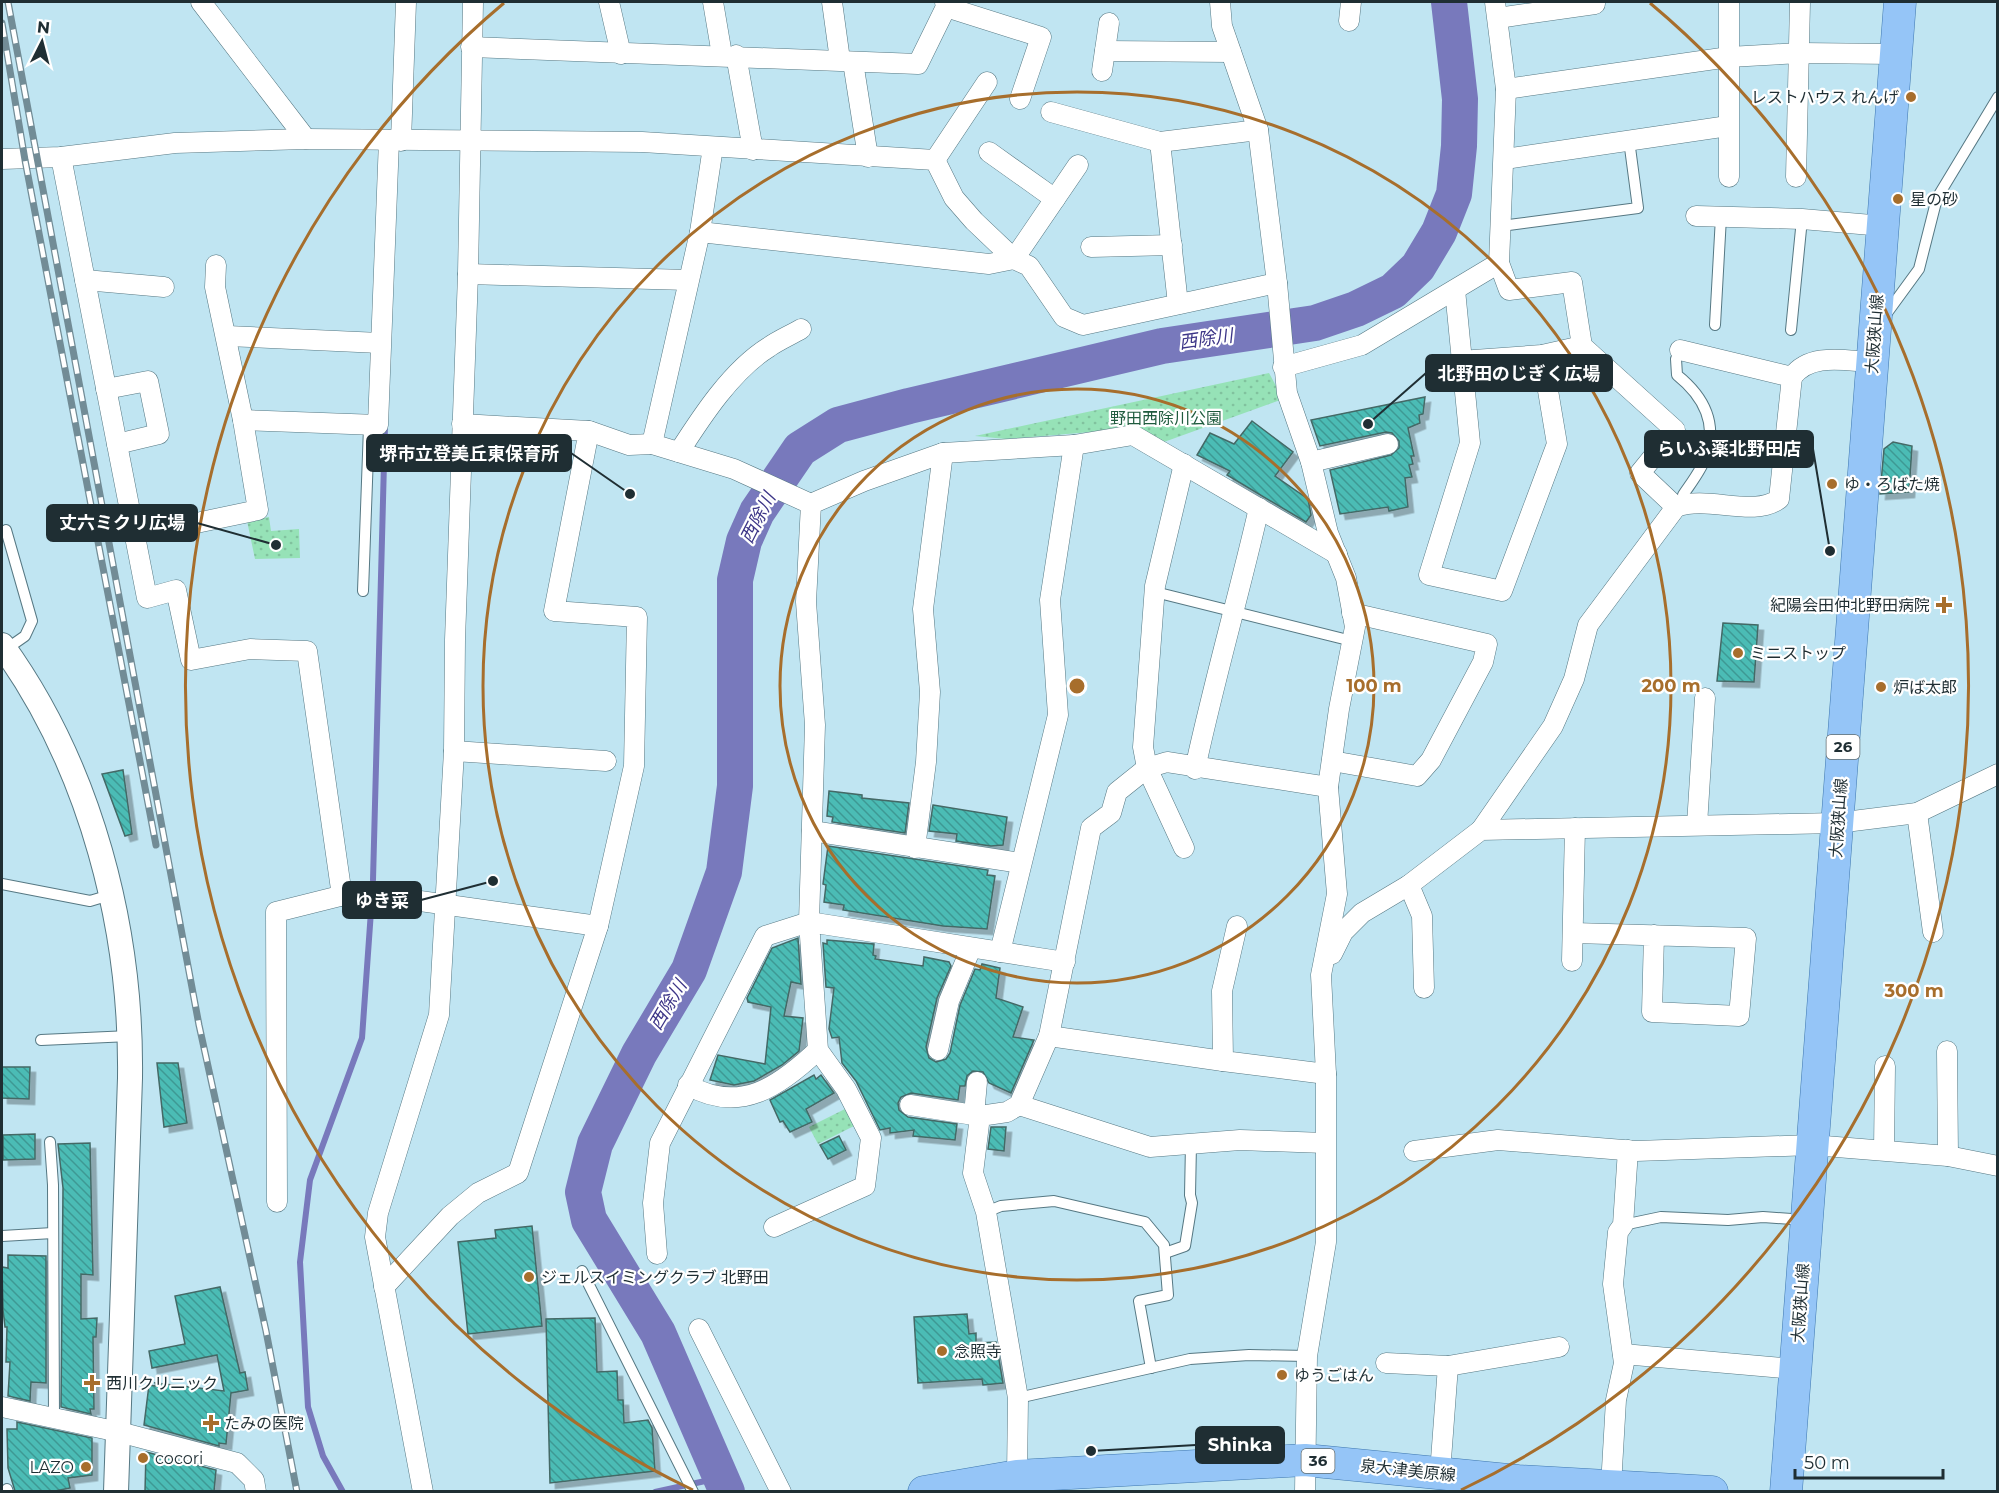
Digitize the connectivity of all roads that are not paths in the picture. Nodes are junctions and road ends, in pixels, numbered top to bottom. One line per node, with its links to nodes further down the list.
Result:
1 (201, 2): 32 (street)
2 (406, 2): 33 (street)
3 (473, 2): 15 (street)
4 (609, 2): 19 (street)
5 (714, 2): 21 (street)
6 (832, 2): 23 (street)
7 (1221, 2): 17 (street)
8 (1601, 2): 13 (street)
9 (1729, 2): 22 (street)
10 (1800, 2): 18 (street)
11 (1899, 2): 20 (main road, 大阪狭山線 / 26)
12 (945, 4): 23 (street); 28 (street)
13 (1496, 10): 26 (street)
14 (1109, 23): 16 (street)
15 (471, 48): 19 (street); 35 (street)
16 (1105, 51): 17 (street); 24 (street)
17 (1231, 52): 31 (street)
18 (1800, 53): 20 (street); 22 (street); 47 (street)
19 (621, 54): 21 (street)
20 (1895, 54): 53 (main road, 大阪狭山線 / 26)
21 (729, 55): 23 (street); 38 (street)
22 (1729, 57): 26 (street); 30 (street)
23 (847, 61): 41 (street)
24 (1101, 71)
25 (987, 82): 44 (street)
26 (1506, 89): 43 (street)
27 (1998, 97): 69 (lane)
28 (1020, 99)
29 (1051, 112): 36 (street)
30 (1728, 126): 34 (street); 46 (street)
31 (1258, 130): 36 (street); 65 (street)
32 (306, 139): 33 (street); 40 (street)
33 (395, 140): 35 (street); 72 (street)
34 (1629, 140): 43 (street); 52 (lane)
35 (469, 141): 37 (street); 60 (street)
36 (1160, 141): 55 (street)
37 (713, 147): 38 (street); 54 (street)
38 (753, 150): 41 (street)
39 (989, 152): 48 (street)
40 (61, 157): 42 (street); 61 (street)
41 (868, 157): 44 (street)
42 (2, 159)
43 (1505, 159): 52 (street)
44 (935, 160): 57 (street)
45 (1078, 165): 48 (street)
46 (1729, 177)
47 (1796, 177)
48 (1055, 199): 57 (street)
49 (1696, 216): 50 (street)
50 (1721, 217): 51 (street); 67 (lane)
51 (1802, 219): 53 (street); 70 (lane)
52 (1501, 226): 58 (street)
53 (1883, 226): 69 (main road, 大阪狭山線 / 26)
54 (700, 232): 57 (street); 62 (street)
55 (1172, 245): 56 (street); 66 (street)
56 (1091, 247)
57 (1014, 259): 66 (street)
58 (1499, 263): 64 (street); 73 (street)
59 (216, 265): 71 (street)
60 (468, 274): 62 (street); 82 (street)
61 (85, 280): 63 (street); 80 (street)
62 (688, 280): 86 (street)
63 (164, 287)
64 (1455, 290): 76 (street); 77 (street)
65 (1278, 291): 66 (street); 76 (street)
66 (1179, 304)
67 (1715, 325)
68 (801, 329): 89 (street)
69 (1875, 329): 78 (main road, 大阪狭山線 / 26)
70 (1791, 330)
71 (227, 336): 72 (street); 81 (street)
72 (380, 344): 83 (street)
73 (1582, 346): 75 (street); 94 (street)
74 (1680, 350): 79 (street); 94 (lane)
75 (1542, 355): 77 (street); 77 (street)
76 (1283, 359): 91 (street)
77 (1460, 361)
78 (1872, 363): 79 (street); 114 (main road, 大阪狭山線 / 26)
79 (1792, 377): 94 (street)
80 (106, 389): 85 (street); 85 (street)
81 (243, 420): 83 (street); 96 (street)
82 (462, 424): 84 (street); 106 (street)
83 (369, 427): 99 (lane)
84 (590, 431): 86 (street); 130 (street)
85 (117, 444): 126 (street)
86 (652, 444): 89 (street)
87 (1388, 444): 91 (street)
88 (1074, 445): 90 (street); 92 (street); 121 (street)
89 (679, 452): 93 (street)
90 (943, 453): 93 (street); 119 (street)
91 (1311, 462): 98 (street)
92 (1184, 464): 95 (street); 100 (street)
93 (808, 503): 118 (street)
94 (1683, 504): 117 (street)
95 (1258, 508): 98 (street); 102 (street)
96 (201, 522)
97 (6, 530): 104 (lane)
98 (1337, 554): 101 (street)
99 (363, 591)
100 (1155, 592): 102 (lane); 109 (street)
101 (1352, 613): 103 (street); 108 (street)
102 (1235, 614): 103 (lane); 110 (street)
103 (1352, 641): 108 (street)
104 (3, 647): 125 (street)
105 (1705, 698): 115 (street)
106 (454, 751): 107 (street); 127 (street)
107 (606, 760)
108 (1332, 761): 112 (street)
109 (1147, 768): 110 (street); 120 (street); 138 (street)
110 (1196, 769): 112 (street)
111 (1998, 774): 113 (street)
112 (1328, 787): 124 (street)
113 (1917, 813): 114 (street); 132 (street)
114 (1837, 823): 115 (street); 158 (main road, 大阪狭山線 / 26)
115 (1697, 825): 116 (street)
116 (1575, 828): 117 (street); 133 (street)
117 (1480, 830): 123 (street)
118 (812, 831): 119 (street); 129 (street)
119 (915, 848): 121 (street)
120 (1184, 848)
121 (1021, 863): 136 (street)
122 (2, 884): 125 (lane)
123 (1409, 885): 128 (street); 140 (street)
124 (1338, 894): 128 (street); 139 (street)
125 (110, 895): 141 (street)
126 (342, 896): 127 (street); 164 (street)
127 (446, 906): 130 (street); 174 (street)
128 (1362, 913): 139 (street)
129 (809, 922): 135 (street); 144 (street); 151 (street)
130 (598, 926): 174 (street)
131 (1237, 926): 147 (street)
132 (1933, 932)
133 (1574, 933): 134 (street); 137 (street)
134 (1654, 935): 134 (street)
135 (971, 948): 136 (street); 145 (street)
136 (1000, 952): 138 (street)
137 (1572, 961)
138 (1065, 962): 142 (street)
139 (1321, 975): 149 (street)
140 (1424, 988)
141 (131, 1036): 143 (lane); 186 (street)
142 (1049, 1036): 147 (street); 153 (street)
143 (41, 1040)
144 (818, 1050): 151 (street); 168 (street)
145 (938, 1050)
146 (1947, 1051): 162 (street)
147 (1223, 1061): 149 (street)
148 (1885, 1066): 160 (street)
149 (1326, 1074): 156 (street)
150 (977, 1082): 154 (street)
151 (688, 1085): 172 (street)
152 (910, 1105): 154 (street)
153 (1019, 1105): 154 (street); 157 (street)
154 (977, 1115): 165 (street)
155 (50, 1143): 169 (lane)
156 (1325, 1143): 157 (street); 178 (street)
157 (1191, 1144): 171 (lane)
158 (1812, 1144): 159 (street); 160 (street); 166 (main road, 大阪狭山線 / 26)
159 (1628, 1150): 161 (street); 167 (street)
160 (1884, 1150): 162 (street)
161 (1414, 1151)
162 (1948, 1156): 163 (street)
163 (1998, 1166)
164 (277, 1202)
165 (986, 1212): 171 (lane); 183 (street)
166 (1807, 1220): 167 (lane); 182 (main road, 大阪狭山線 / 26)
167 (1623, 1225): 177 (street)
168 (774, 1227)
169 (53, 1233): 170 (lane); 185 (lane)
170 (2, 1236)
171 (1165, 1253): 181 (lane)
172 (657, 1254)
173 (582, 1271): 194 (lane)
174 (384, 1287): 193 (street)
175 (699, 1329): 195 (street)
176 (1559, 1347): 180 (street)
177 (1623, 1354): 182 (street); 190 (street)
178 (1307, 1356): 181 (lane); 187 (street)
179 (1386, 1363): 180 (street)
180 (1448, 1366): 188 (street)
181 (1150, 1368): 183 (lane)
182 (1795, 1369): 199 (main road, 大阪狭山線 / 26)
183 (1018, 1398): 189 (street)
184 (2, 1407): 185 (street)
185 (54, 1418): 186 (street)
186 (119, 1432): 191 (street); 192 (street)
187 (1305, 1460): 188 (main road, 泉大津美原線 / 36); 189 (main road, 泉大津美原線 / 36); 197 (street)
188 (1440, 1473): 190 (main road, 泉大津美原線 / 36)
189 (1010, 1482): 196 (main road, 泉大津美原線 / 36)
190 (1619, 1488): 198 (main road, 泉大津美原線 / 36)
191 (116, 1491)
192 (256, 1491)
193 (423, 1491)
194 (693, 1491)
195 (781, 1491)
196 (924, 1491)
197 (1305, 1491)
198 (1712, 1491)
199 (1786, 1491)

